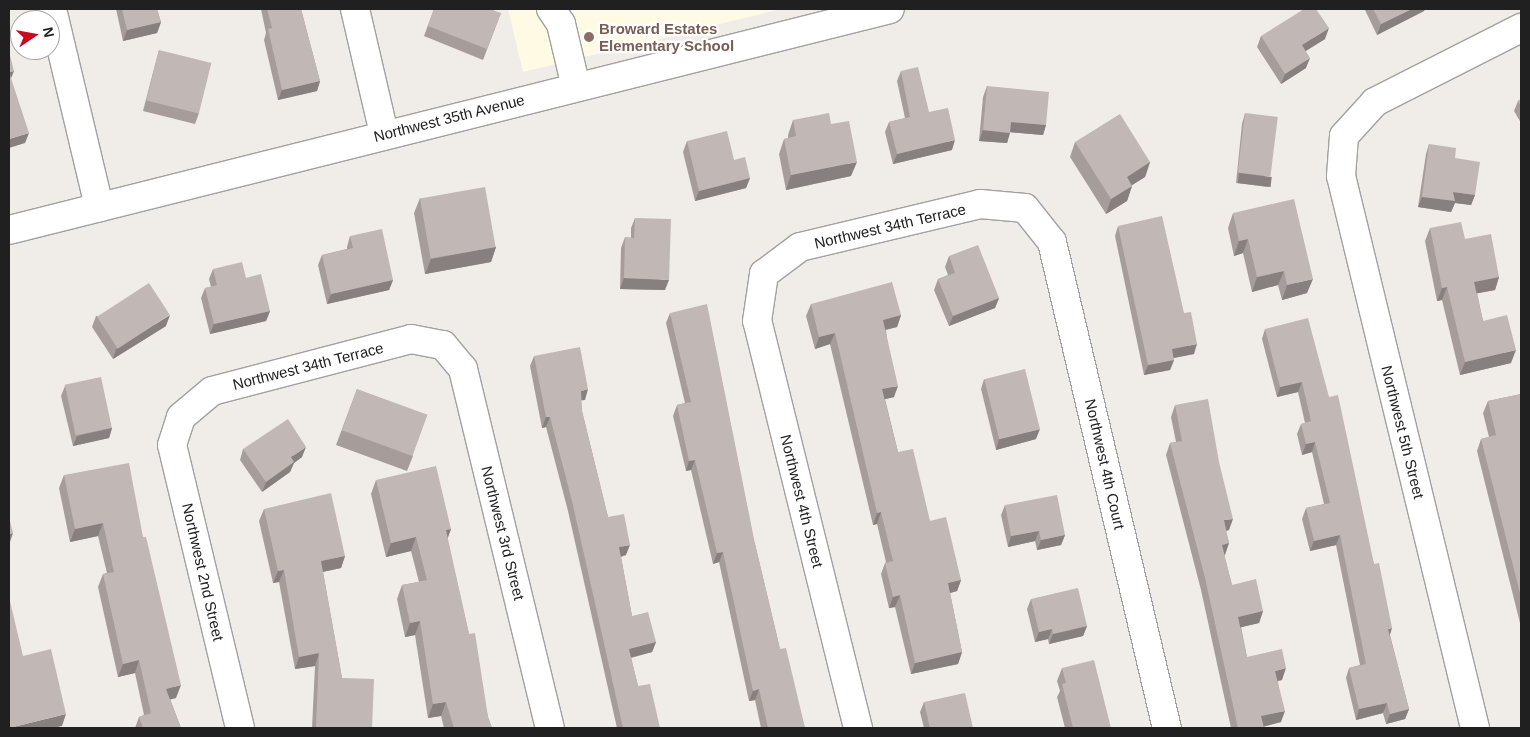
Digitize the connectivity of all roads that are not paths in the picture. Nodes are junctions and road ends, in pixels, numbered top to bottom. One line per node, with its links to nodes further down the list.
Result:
1 (52, 9): 8 (street)
2 (355, 9): 7 (street)
3 (551, 9): 6 (street)
4 (890, 9): 6 (street, Northwest 35th Avenue)
5 (1521, 28): 18 (street, Northwest 5th Street)
6 (576, 86): 7 (street, Northwest 35th Avenue)
7 (384, 134): 8 (street, Northwest 35th Avenue)
8 (100, 208): 10 (street, Northwest 35th Avenue)
9 (1025, 208): 11 (street, Northwest 34th Terrace); 17 (street, Northwest 4th Court)
10 (9, 230)
11 (764, 274): 16 (street, Northwest 4th Street)
12 (443, 345): 13 (street, Northwest 34th Terrace); 15 (street, Northwest 3rd Street)
13 (181, 417): 14 (street, Northwest 2nd Street)
14 (240, 728)
15 (550, 728)
16 (858, 728)
17 (1168, 728)
18 (1475, 728)

